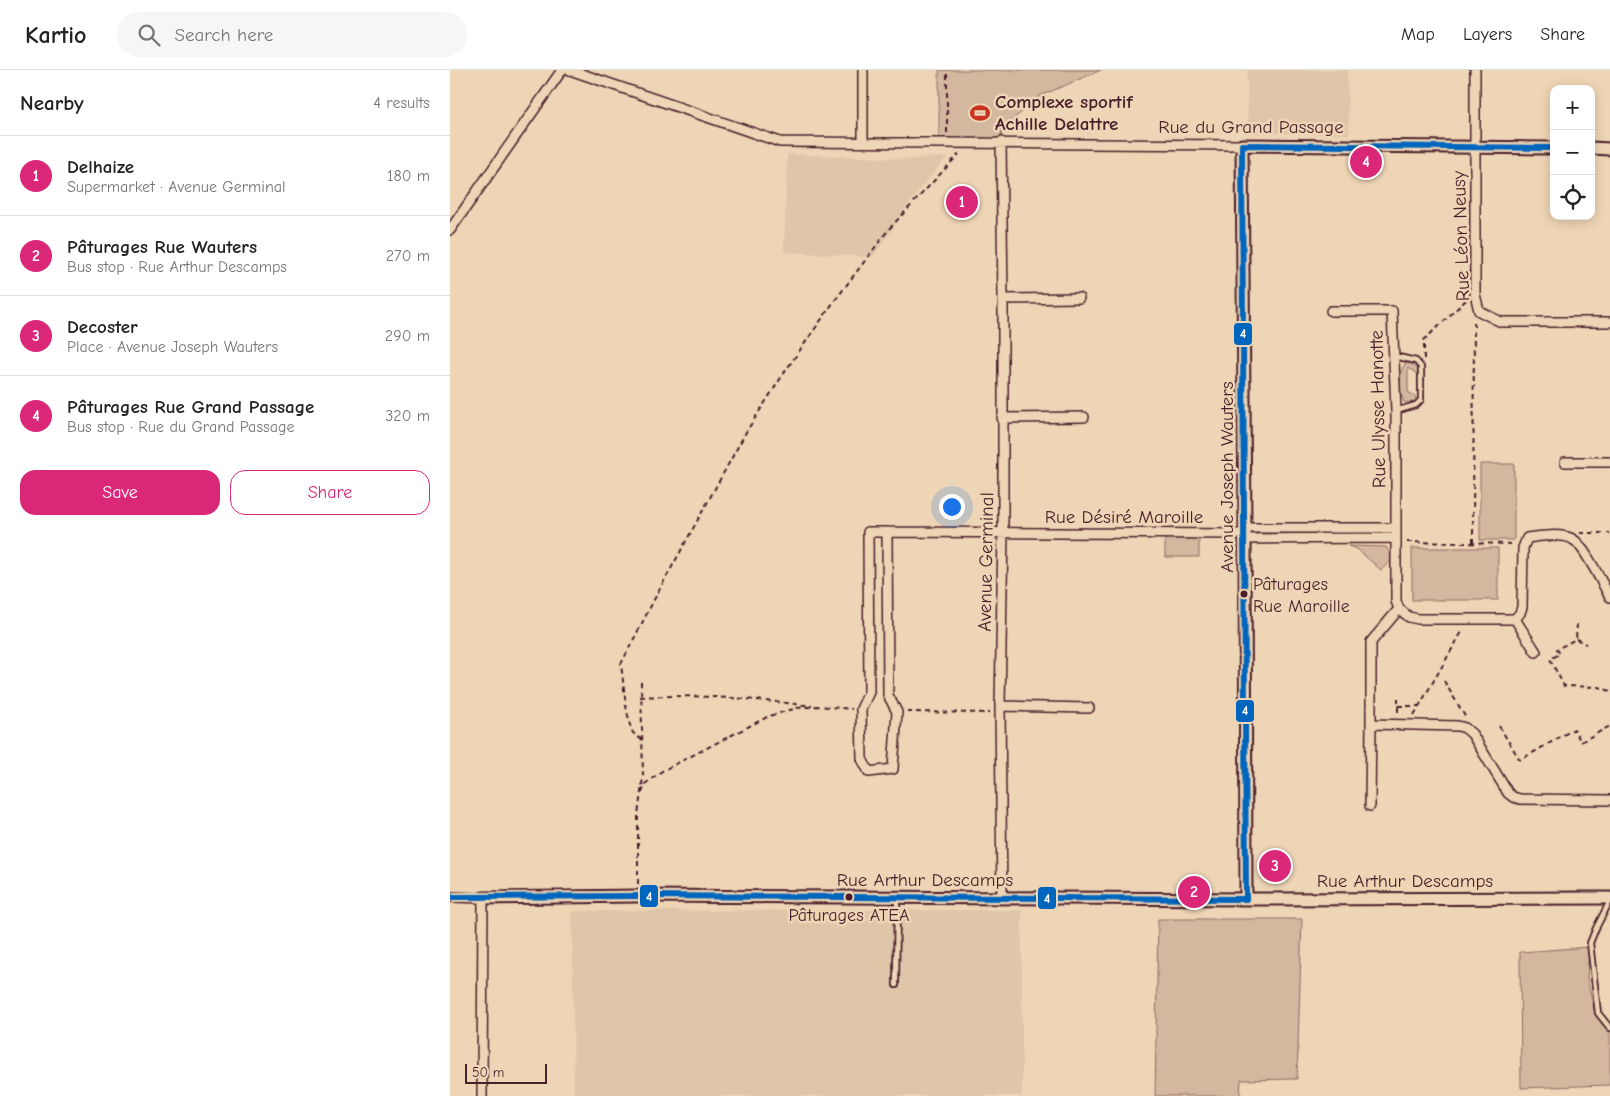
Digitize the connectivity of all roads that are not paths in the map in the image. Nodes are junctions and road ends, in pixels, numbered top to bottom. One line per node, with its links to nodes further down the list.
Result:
1 (562, 70): 12 (street)
2 (570, 70): 5 (street, Rue du Grand Passage)
3 (863, 70): 5 (street)
4 (1475, 70): 8 (street, Rue Léon Neusy)
5 (863, 142): 6 (street, Rue du Grand Passage)
6 (1001, 142): 7 (street, Rue du Grand Passage); 14 (street, Avenue Germinal)
7 (1242, 145): 8 (street, Rue du Grand Passage); 26 (street, Avenue Joseph Wauters)
8 (1475, 146): 9 (street, Rue du Grand Passage); 16 (street, Rue Léon Neusy)
9 (1550, 148)
10 (1595, 148): 11 (street)
11 (1610, 148)
12 (450, 230)
13 (1080, 298): 14 (street)
14 (1003, 299): 20 (street, Avenue Germinal)
15 (1331, 311): 17 (street, Rue Ulysse Hanotte)
16 (1610, 322)
17 (1394, 356): 18 (street, Rue Ulysse Hanotte); 18 (lane)
18 (1396, 411): 23 (street, Rue Ulysse Hanotte)
19 (1084, 417): 20 (street)
20 (1002, 418): 25 (street, Avenue Germinal)
21 (1565, 462): 22 (street)
22 (1610, 462)
23 (1396, 528): 26 (street); 27 (street, Rue Ulysse Hanotte)
24 (887, 532): 24 (street, Rue Désiré Maroille); 25 (street, Rue Désiré Maroille)
25 (1003, 532): 26 (street, Rue Désiré Maroille); 33 (street, Avenue Germinal)
26 (1245, 534): 27 (street); 41 (street, Avenue Joseph Wauters)
27 (1396, 538): 29 (street, Rue Ulysse Hanotte)
28 (1610, 597): 30 (street)
29 (1399, 610): 30 (street); 34 (street)
30 (1515, 618): 31 (street)
31 (1536, 652)
32 (1089, 708): 33 (street)
33 (1000, 710): 40 (street, Avenue Germinal)
34 (1371, 724): 35 (street); 36 (street)
35 (1610, 800)
36 (1370, 806)
37 (450, 897): 39 (street, Rue Arthur Descamps)
38 (897, 897): 39 (street, Rue Arthur Descamps); 40 (street, Rue Arthur Descamps); 43 (lane)
39 (483, 898): 45 (street)
40 (1002, 898): 41 (street, Rue Arthur Descamps)
41 (1246, 899): 42 (street, Rue Arthur Descamps)
42 (1610, 900): 44 (lane)
43 (896, 985)
44 (1610, 1028)
45 (482, 1096)

